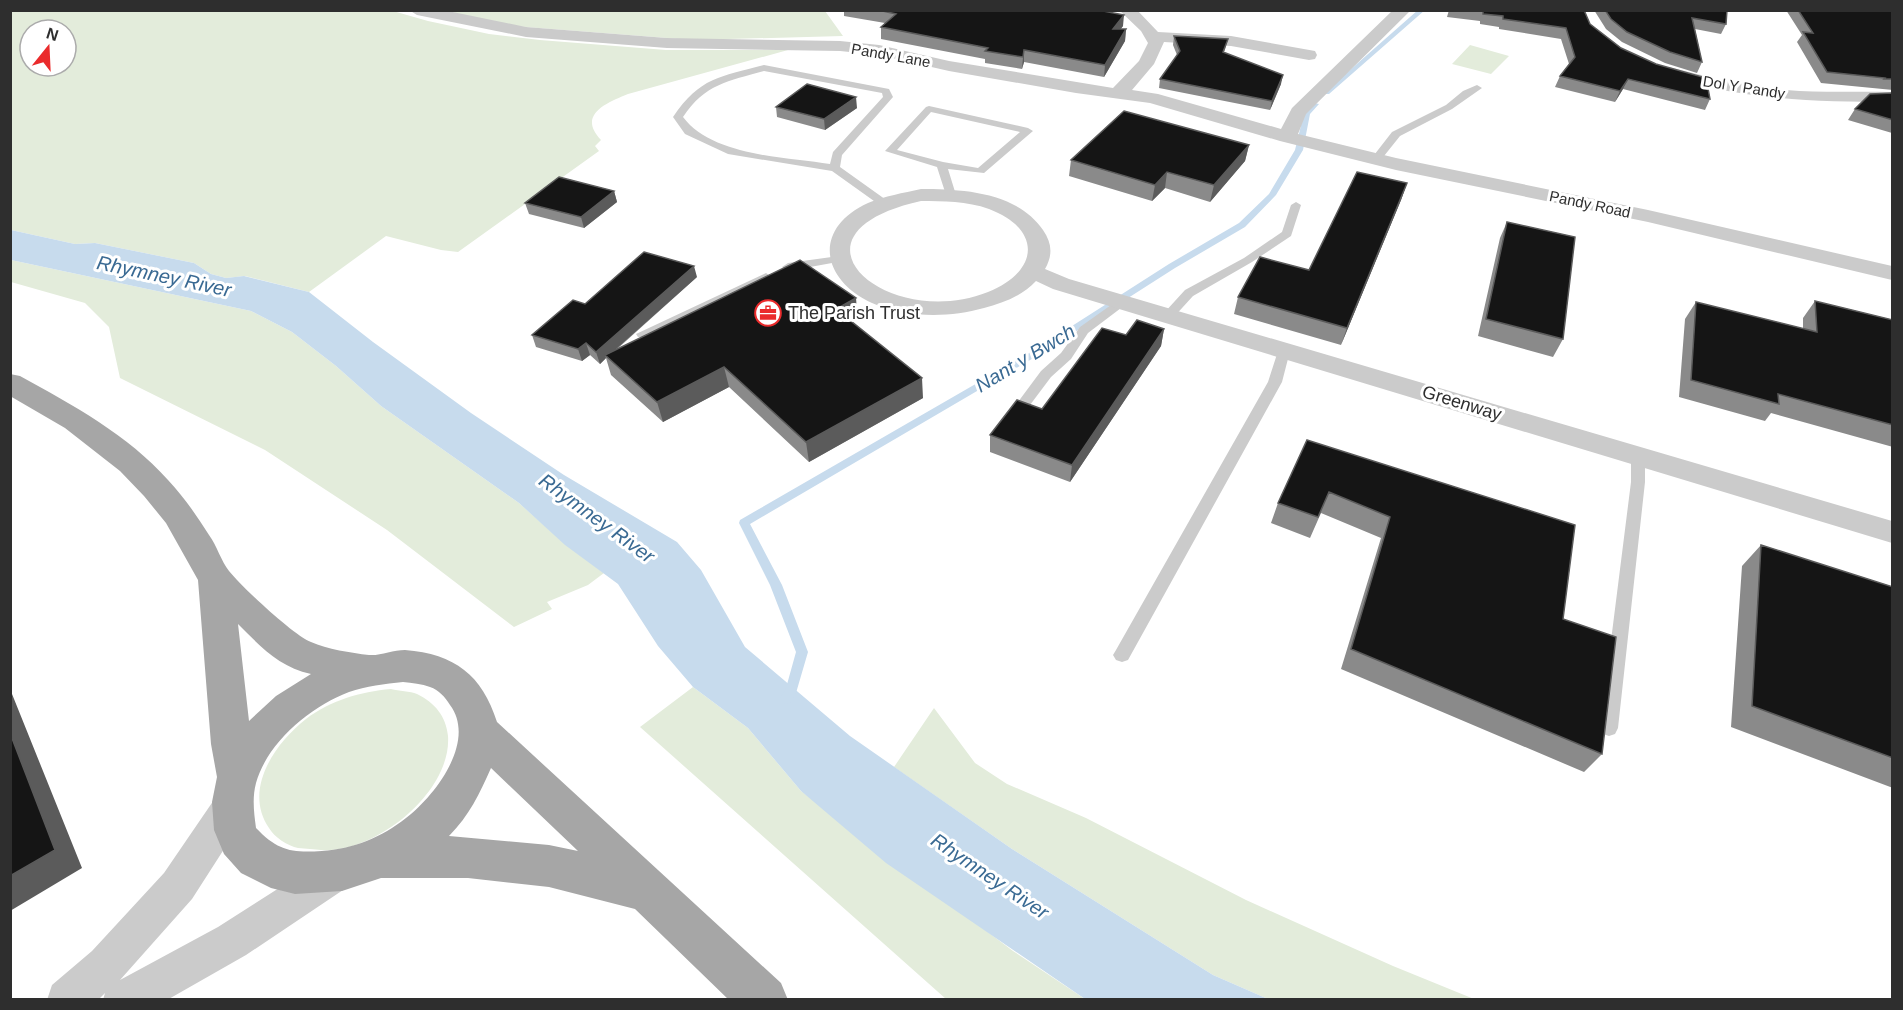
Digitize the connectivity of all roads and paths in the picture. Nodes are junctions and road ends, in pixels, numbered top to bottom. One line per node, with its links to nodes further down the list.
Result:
1 (417, 10): 8 (street, Pandy Lane)
2 (1127, 10): 4 (street)
3 (1403, 10): 10 (street)
4 (1152, 36): 5 (street); 8 (street)
5 (1308, 55)
6 (1650, 65): 9 (street, Dol Y Pandy)
7 (1478, 88): 11 (lane)
8 (1118, 93): 10 (street, Pandy Lane)
9 (1893, 97)
10 (1287, 137): 11 (street, Pandy Road)
11 (1376, 159): 19 (street, Pandy Road)
12 (942, 165): 12 (lane); 14 (lane)
13 (835, 168): 13 (lane); 15 (lane)
14 (951, 195): 15 (street); 18 (street)
15 (885, 204): 17 (street)
16 (1296, 205): 21 (lane)
17 (839, 259): 18 (street); 22 (lane)
18 (1033, 272): 20 (street, Greenway)
19 (1893, 273)
20 (1121, 302): 21 (street, Greenway); 25 (lane)
21 (1168, 316): 23 (street, Greenway)
22 (642, 334)
23 (1284, 351): 26 (street, Greenway); 29 (lane)
24 (10, 383): 28 (main road)
25 (1025, 402)
26 (1638, 456): 27 (street, Greenway); 31 (lane)
27 (1893, 532)
28 (216, 580): 30 (main road); 33 (main road)
29 (1122, 655)
30 (369, 670): 32 (main road); 33 (main road)
31 (1609, 728)
32 (479, 731): 34 (main road); 36 (main road)
33 (234, 791): 35 (main road); 37 (street)
34 (382, 857): 35 (main road); 36 (main road)
35 (336, 873): 38 (street)
36 (645, 890): 39 (main road)
37 (67, 999)
38 (123, 999)
39 (764, 999)

